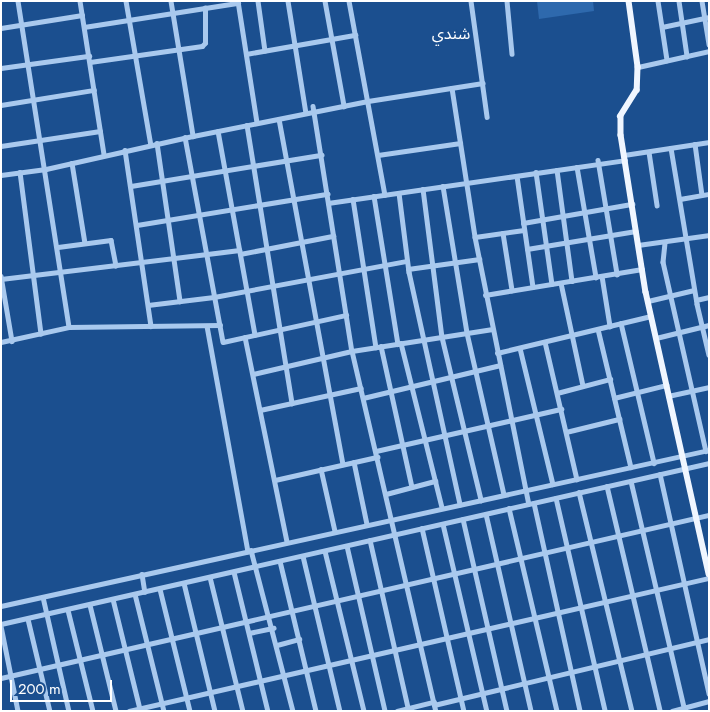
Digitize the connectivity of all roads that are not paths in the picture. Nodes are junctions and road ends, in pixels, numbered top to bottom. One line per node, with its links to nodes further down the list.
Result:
1 (18, 1): 22 (street)
2 (80, 1): 18 (street)
3 (126, 1): 20 (street)
4 (171, 1): 17 (street)
5 (258, 1): 31 (street)
6 (288, 1): 29 (street)
7 (325, 1): 27 (street)
8 (349, 1): 26 (street)
9 (471, 1): 43 (street)
10 (507, 1): 34 (street)
11 (629, 1): 41 (main road)
12 (658, 1): 24 (street)
13 (679, 1): 21 (street)
14 (702, 1): 19 (street)
15 (238, 2): 16 (street); 33 (street)
16 (205, 8): 17 (street); 30 (street)
17 (173, 13): 20 (street); 30 (street)
18 (82, 15): 22 (street); 23 (street)
19 (707, 17): 21 (street); 28 (street)
20 (129, 20): 23 (street); 36 (street)
21 (682, 23): 24 (street); 37 (street)
22 (22, 24): 25 (street); 40 (street)
23 (84, 27): 35 (street)
24 (662, 27): 38 (street)
25 (1, 28)
26 (355, 35): 27 (street); 47 (street)
27 (332, 39): 29 (street); 49 (street)
28 (709, 44)
29 (295, 46): 31 (street); 51 (street)
30 (179, 50): 36 (street); 58 (street)
31 (265, 51): 33 (street)
32 (709, 51): 37 (street)
33 (246, 54): 54 (street)
34 (512, 54)
35 (88, 56): 39 (street); 40 (street)
36 (136, 56): 39 (street); 65 (street)
37 (687, 56): 38 (street)
38 (667, 60): 41 (street)
39 (90, 62): 45 (street)
40 (29, 64): 42 (street); 46 (street)
41 (638, 67): 73 (main road)
42 (1, 68)
43 (483, 83): 44 (street); 52 (street)
44 (452, 88): 47 (street); 61 (street)
45 (94, 90): 46 (street); 56 (street)
46 (35, 100): 48 (street); 60 (street)
47 (368, 101): 49 (street); 72 (street)
48 (1, 105)
49 (344, 106): 50 (street)
50 (314, 109): 51 (street); 71 (street)
51 (306, 113): 53 (street)
52 (487, 117)
53 (279, 119): 54 (street); 74 (street)
54 (257, 123): 55 (street)
55 (247, 125): 57 (street); 77 (street)
56 (100, 131): 60 (street); 70 (street)
57 (218, 131): 58 (street); 81 (street)
58 (193, 136): 59 (street)
59 (185, 137): 63 (street); 85 (street)
60 (41, 140): 66 (street); 79 (street)
61 (460, 142): 72 (street); 88 (street)
62 (709, 142): 64 (street)
63 (157, 143): 65 (street); 87 (street)
64 (695, 144): 67 (street); 96 (street)
65 (151, 145): 68 (street)
66 (1, 146)
67 (671, 148): 69 (street); 99 (street)
68 (125, 150): 70 (street); 89 (street)
69 (649, 152): 73 (street); 104 (street)
70 (104, 155): 76 (street)
71 (321, 155): 74 (street); 93 (street)
72 (378, 155): 95 (street)
73 (625, 158): 75 (street); 102 (main road)
74 (287, 160): 77 (street); 100 (street)
75 (599, 162): 78 (street); 105 (street)
76 (72, 163): 79 (street); 125 (street)
77 (254, 166): 81 (street); 103 (street)
78 (577, 167): 80 (street); 107 (street)
79 (46, 169): 82 (street); 129 (street)
80 (557, 170): 83 (street); 109 (street)
81 (225, 171): 85 (street); 106 (street)
82 (20, 172): 84 (street); 148 (street)
83 (536, 172): 86 (street); 110 (street)
84 (1, 175)
85 (192, 176): 87 (street); 108 (street)
86 (517, 176): 88 (street); 112 (street)
87 (163, 181): 89 (street); 111 (street)
88 (466, 183): 90 (street); 120 (street)
89 (130, 186): 113 (street)
90 (443, 186): 91 (street); 137 (street)
91 (423, 189): 92 (street); 141 (street)
92 (399, 193): 95 (street); 136 (street)
93 (327, 194): 100 (street); 101 (street)
94 (709, 194): 96 (street)
95 (385, 195): 97 (street)
96 (702, 195): 99 (street)
97 (374, 196): 98 (street); 139 (street)
98 (353, 199): 101 (street); 142 (street)
99 (680, 199): 122 (street)
100 (294, 200): 103 (street); 123 (street)
101 (328, 203): 119 (street)
102 (632, 204): 105 (street); 115 (main road)
103 (262, 205): 106 (street); 130 (street)
104 (656, 205)
105 (606, 208): 107 (street); 117 (street)
106 (232, 210): 108 (street); 132 (street)
107 (584, 212): 109 (street); 121 (street)
108 (199, 216): 111 (street); 133 (street)
109 (563, 216): 110 (street); 124 (street)
110 (542, 219): 112 (street); 128 (street)
111 (168, 220): 113 (street); 135 (street)
112 (523, 223): 114 (street)
113 (137, 225): 138 (street)
114 (524, 230): 116 (street); 131 (street)
115 (636, 231): 117 (street); 127 (main road)
116 (503, 233): 120 (street); 157 (street)
117 (611, 235): 121 (street); 147 (street)
118 (709, 235): 122 (street)
119 (334, 236): 123 (street); 146 (street)
120 (474, 237): 134 (street)
121 (589, 239): 124 (street); 149 (street)
122 (686, 240): 126 (street); 158 (street)
123 (302, 242): 130 (street); 151 (street)
124 (567, 242): 128 (street); 152 (street)
125 (85, 243): 129 (street); 140 (street)
126 (665, 243): 127 (street); 161 (street)
127 (638, 245): 144 (main road)
128 (546, 246): 131 (street); 154 (street)
129 (58, 247): 145 (street)
130 (269, 248): 132 (street); 155 (street)
131 (527, 248): 156 (street)
132 (240, 252): 133 (street); 159 (street)
133 (207, 256): 135 (street); 162 (street)
134 (478, 258): 137 (street); 160 (street)
135 (174, 260): 138 (street); 165 (street)
136 (407, 261): 139 (street); 143 (street)
137 (455, 262): 141 (street); 183 (street)
138 (144, 263): 140 (street); 167 (street)
139 (385, 265): 142 (street); 194 (street)
140 (116, 266): 145 (street)
141 (433, 266): 143 (street); 188 (street)
142 (364, 269): 146 (street); 195 (street)
143 (408, 269): 191 (street)
144 (642, 270): 147 (street); 166 (main road)
145 (62, 272): 148 (street); 177 (street)
146 (340, 274): 151 (street); 168 (street)
147 (617, 274): 149 (street)
148 (33, 275): 150 (street); 184 (street)
149 (599, 276): 152 (street); 176 (street)
150 (1, 278): 190 (street)
151 (309, 279): 155 (street); 170 (street)
152 (572, 281): 153 (street)
153 (560, 283): 154 (street); 186 (street)
154 (552, 284): 156 (street)
155 (275, 286): 159 (street); 181 (street)
156 (533, 287): 157 (street)
157 (512, 290): 160 (street)
158 (694, 290): 161 (street); 164 (street)
159 (247, 291): 162 (street); 185 (street)
160 (485, 295): 179 (street)
161 (672, 296): 166 (street); 182 (street)
162 (214, 297): 165 (street); 172 (street)
163 (709, 297): 164 (street)
164 (696, 300): 178 (street)
165 (180, 301): 167 (street)
166 (648, 302): 169 (main road)
167 (148, 305): 174 (street)
168 (346, 315): 170 (street); 197 (street)
169 (651, 316): 171 (street); 189 (main road)
170 (317, 322): 181 (street); 200 (street)
171 (621, 323): 176 (street); 215 (street)
172 (220, 325): 175 (street); 187 (street)
173 (709, 325): 178 (street)
174 (151, 326): 175 (street); 177 (street)
175 (207, 326): 279 (street)
176 (610, 326): 180 (street)
177 (69, 327): 184 (street)
178 (702, 327): 182 (street); 199 (street)
179 (492, 329): 183 (street); 198 (street)
180 (598, 329): 186 (street); 206 (street)
181 (281, 330): 185 (street); 202 (street)
182 (680, 332): 189 (street); 214 (street)
183 (467, 333): 188 (street); 203 (street)
184 (41, 334): 190 (street)
185 (255, 335): 187 (street)
186 (571, 335): 193 (street); 210 (street)
187 (245, 337): 204 (street)
188 (442, 337): 191 (street); 205 (street)
189 (656, 338): 208 (main road)
190 (12, 340): 192 (street)
191 (424, 340): 194 (street); 207 (street)
192 (1, 342)
193 (545, 342): 196 (street); 216 (street)
194 (400, 344): 195 (street); 209 (street)
195 (379, 347): 197 (street); 213 (street)
196 (520, 348): 198 (street); 224 (street)
197 (352, 351): 200 (street); 212 (street)
198 (497, 353): 201 (street)
199 (709, 355)
200 (323, 358): 202 (street); 217 (street)
201 (500, 365): 203 (street); 226 (street)
202 (286, 366): 204 (street); 221 (street)
203 (475, 371): 205 (street); 227 (street)
204 (252, 374): 223 (street)
205 (452, 376): 207 (street); 228 (street)
206 (610, 379): 210 (street); 220 (street)
207 (433, 381): 209 (street); 230 (street)
208 (666, 385): 215 (street); 218 (main road)
209 (411, 386): 213 (street); 231 (street)
210 (583, 386): 216 (street)
211 (709, 387): 214 (street)
212 (361, 388): 217 (street); 219 (street)
213 (391, 391): 219 (street); 232 (street)
214 (693, 391): 218 (street); 233 (street)
215 (637, 392): 220 (street); 237 (street)
216 (557, 393): 222 (street)
217 (330, 395): 221 (street); 239 (street)
218 (668, 396): 235 (main road)
219 (363, 398): 234 (street)
220 (614, 398): 225 (street)
221 (292, 403): 223 (street)
222 (561, 409): 224 (street); 229 (street)
223 (260, 410): 245 (street)
224 (536, 415): 226 (street); 248 (street)
225 (619, 419): 229 (street); 240 (street)
226 (511, 420): 227 (street); 251 (street)
227 (486, 426): 228 (street); 254 (street)
228 (466, 431): 230 (street); 256 (street)
229 (566, 432): 244 (street)
230 (446, 435): 231 (street); 258 (street)
231 (424, 440): 232 (street); 247 (street)
232 (403, 445): 234 (street); 250 (street)
233 (707, 451): 235 (street)
234 (376, 454): 236 (street); 253 (street)
235 (682, 457): 237 (street); 241 (main road)
236 (354, 462): 239 (street); 266 (street)
237 (654, 463): 240 (street)
238 (709, 463): 241 (street)
239 (343, 464): 242 (street)
240 (631, 467): 244 (street)
241 (684, 468): 243 (street); 263 (main road)
242 (321, 469): 245 (street); 271 (street)
243 (660, 474): 246 (street); 268 (street)
244 (577, 479): 248 (street)
245 (274, 480): 275 (street)
246 (631, 480): 249 (street); 270 (street)
247 (435, 481): 250 (street); 259 (street)
248 (553, 484): 251 (street)
249 (607, 486): 252 (street); 273 (street)
250 (412, 487): 253 (street)
251 (526, 490): 254 (street); 257 (street)
252 (579, 492): 255 (street); 276 (street)
253 (386, 494): 264 (street)
254 (504, 495): 256 (street)
255 (556, 498): 257 (street); 278 (street)
256 (482, 500): 258 (street)
257 (532, 503): 260 (street); 281 (street)
258 (460, 504): 259 (street)
259 (442, 508): 264 (street)
260 (509, 508): 261 (street); 283 (street)
261 (486, 514): 265 (street); 285 (street)
262 (709, 515): 263 (street)
263 (696, 518): 268 (street); 291 (main road)
264 (392, 519): 266 (street); 272 (street)
265 (464, 519): 267 (street); 287 (street)
266 (367, 524): 271 (street)
267 (443, 524): 269 (street); 290 (street)
268 (671, 524): 270 (street); 295 (street)
269 (422, 528): 272 (street); 293 (street)
270 (642, 530): 273 (street); 299 (street)
271 (335, 531): 275 (street)
272 (395, 534): 274 (street); 296 (street)
273 (619, 536): 276 (street); 303 (street)
274 (370, 540): 277 (street); 298 (street)
275 (288, 542): 279 (street)
276 (592, 542): 278 (street); 307 (street)
277 (347, 546): 280 (street); 302 (street)
278 (568, 548): 281 (street); 311 (street)
279 (249, 550): 286 (street); 289 (street)
280 (325, 551): 282 (street); 306 (street)
281 (545, 553): 283 (street); 314 (street)
282 (302, 556): 284 (street); 310 (street)
283 (521, 559): 285 (street); 317 (street)
284 (280, 561): 286 (street); 313 (street)
285 (497, 564): 287 (street); 320 (street)
286 (258, 566): 288 (street); 316 (street)
287 (475, 570): 290 (street); 324 (street)
288 (234, 572): 292 (street); 319 (street)
289 (142, 574): 300 (street); 304 (street)
290 (457, 574): 293 (street); 327 (street)
291 (709, 576): 295 (street)
292 (210, 577): 294 (street); 322 (street)
293 (434, 579): 296 (street); 329 (street)
294 (184, 583): 297 (street); 325 (street)
295 (684, 584): 299 (street); 332 (street)
296 (407, 586): 298 (street); 334 (street)
297 (160, 588): 300 (street); 328 (street)
298 (381, 590): 302 (street); 338 (street)
299 (656, 590): 303 (street); 336 (street)
300 (145, 592): 301 (street)
301 (135, 594): 305 (street); 333 (street)
302 (358, 596): 306 (street); 341 (street)
303 (633, 596): 307 (street); 340 (street)
304 (43, 597): 309 (street); 315 (street)
305 (113, 599): 308 (street); 337 (street)
306 (337, 600): 310 (street); 343 (street)
307 (606, 602): 311 (street); 344 (street)
308 (90, 605): 312 (street); 339 (street)
309 (1, 606)
310 (315, 606): 313 (street); 346 (street)
311 (582, 607): 314 (street); 347 (street)
312 (68, 610): 315 (street); 342 (street)
313 (292, 611): 316 (street); 330 (street)
314 (558, 613): 317 (street); 350 (street)
315 (46, 615): 318 (street); 345 (street)
316 (270, 616): 319 (street); 323 (street)
317 (535, 618): 320 (street); 353 (street)
318 (28, 619): 321 (street); 348 (street)
319 (246, 621): 322 (street); 326 (street)
320 (510, 624): 324 (street); 356 (street)
321 (1, 625): 351 (street)
322 (222, 627): 325 (street); 357 (street)
323 (273, 628): 326 (street); 335 (street)
324 (488, 629): 327 (street); 358 (street)
325 (196, 633): 328 (street); 359 (street)
326 (249, 633): 355 (street)
327 (470, 633): 329 (street); 360 (street)
328 (172, 638): 333 (street); 362 (street)
329 (447, 638): 334 (street); 363 (street)
330 (299, 639): 335 (street); 349 (street)
331 (709, 639): 332 (street)
332 (697, 642): 336 (street); 361 (street)
333 (147, 644): 337 (street); 365 (street)
334 (420, 644): 338 (street); 366 (street)
335 (277, 645): 352 (street)
336 (670, 648): 340 (street); 368 (street)
337 (125, 649): 339 (street); 369 (street)
338 (395, 650): 341 (street); 367 (street)
339 (102, 654): 342 (street); 374 (street)
340 (646, 654): 344 (street); 396 (street)
341 (372, 655): 343 (street); 385 (street)
342 (80, 659): 345 (street); 373 (street)
343 (352, 660): 346 (street); 384 (street)
344 (620, 660): 347 (street); 395 (street)
345 (58, 664): 348 (street); 372 (street)
346 (329, 665): 349 (street); 383 (street)
347 (595, 666): 350 (street); 394 (street)
348 (40, 668): 351 (street); 371 (street)
349 (306, 670): 352 (street); 382 (street)
350 (571, 672): 353 (street); 393 (street)
351 (13, 675): 354 (street); 370 (street)
352 (284, 675): 355 (street); 381 (street)
353 (549, 677): 356 (street); 392 (street)
354 (1, 678)
355 (260, 680): 357 (street); 380 (street)
356 (524, 683): 358 (street); 391 (street)
357 (236, 686): 359 (street); 379 (street)
358 (502, 688): 360 (street); 390 (street)
359 (210, 692): 362 (street); 378 (street)
360 (483, 693): 363 (street); 389 (street)
361 (709, 694)
362 (187, 698): 365 (street); 377 (street)
363 (461, 698): 366 (street); 388 (street)
364 (709, 701): 368 (street)
365 (162, 703): 369 (street); 376 (street)
366 (434, 704): 367 (street); 387 (street)
367 (408, 709): 386 (street)
368 (684, 709): 397 (street)
369 (140, 710): 375 (street)
370 (18, 711)
371 (50, 711)
372 (69, 711)
373 (93, 711)
374 (116, 711)
375 (129, 711)
376 (164, 711)
377 (190, 711)
378 (215, 711)
379 (243, 711)
380 (268, 711)
381 (293, 711)
382 (316, 711)
383 (340, 711)
384 (364, 711)
385 (385, 711)
386 (397, 711)
387 (436, 711)
388 (464, 711)
389 (487, 711)
390 (508, 711)
391 (531, 711)
392 (557, 711)
393 (580, 711)
394 (605, 711)
395 (632, 711)
396 (660, 711)
397 (672, 711)

